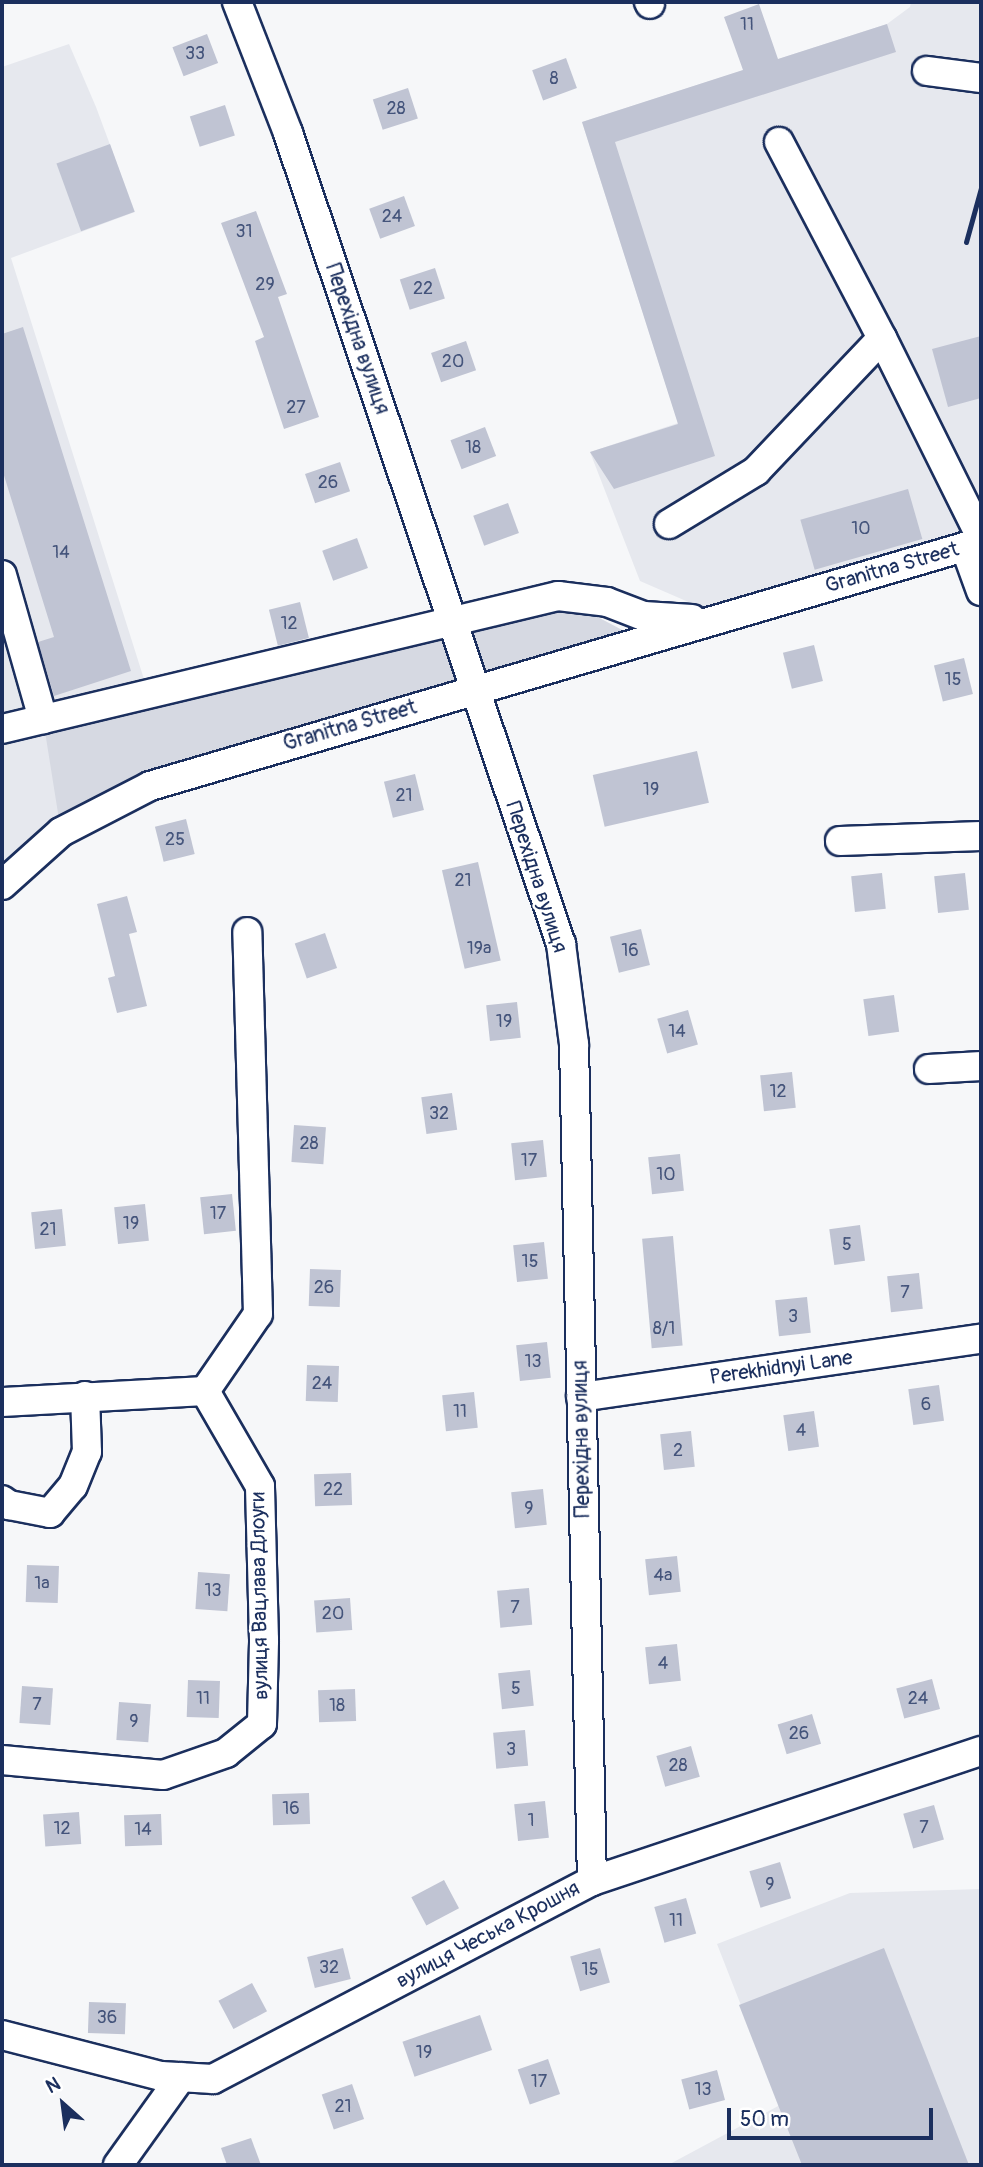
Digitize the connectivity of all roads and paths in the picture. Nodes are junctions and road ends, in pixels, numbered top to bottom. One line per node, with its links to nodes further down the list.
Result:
1 (237, 2): 11 (street, Перехідна вулиця)
2 (927, 71): 3 (street)
3 (981, 78)
4 (779, 142): 5 (street)
5 (882, 338): 6 (street); 7 (street)
6 (669, 524)
7 (976, 542): 9 (street); 10 (street, Granitna Street)
8 (2, 575): 13 (street)
9 (981, 591)
10 (723, 617): 11 (street, Granitna Street); 12 (street, Granitna Street)
11 (453, 623): 12 (street, Перехідна вулиця); 13 (street, Granitna Street)
12 (474, 690): 17 (street, Granitna Street); 24 (street, Перехідна вулиця)
13 (43, 719): 14 (street, Granitna Street)
14 (2, 729)
15 (981, 836): 16 (street)
16 (840, 841)
17 (2, 886)
18 (247, 932): 22 (street)
19 (981, 1066): 20 (street)
20 (929, 1069)
21 (981, 1339): 24 (street, Perekhidnyi Lane)
22 (205, 1391): 23 (street); 28 (street, вулиця Вацлава Длоуги)
23 (85, 1396): 25 (street); 26 (street)
24 (581, 1397): 29 (street, Перехідна вулиця)
25 (2, 1402)
26 (2, 1500)
27 (981, 1751): 29 (street, вулиця Чеська Крошня)
28 (2, 1760)
29 (592, 1881): 31 (street, вулиця Чеська Крошня)
30 (2, 2035): 31 (street, вулиця Чеська Крошня)
31 (181, 2077): 32 (street)
32 (118, 2165)

